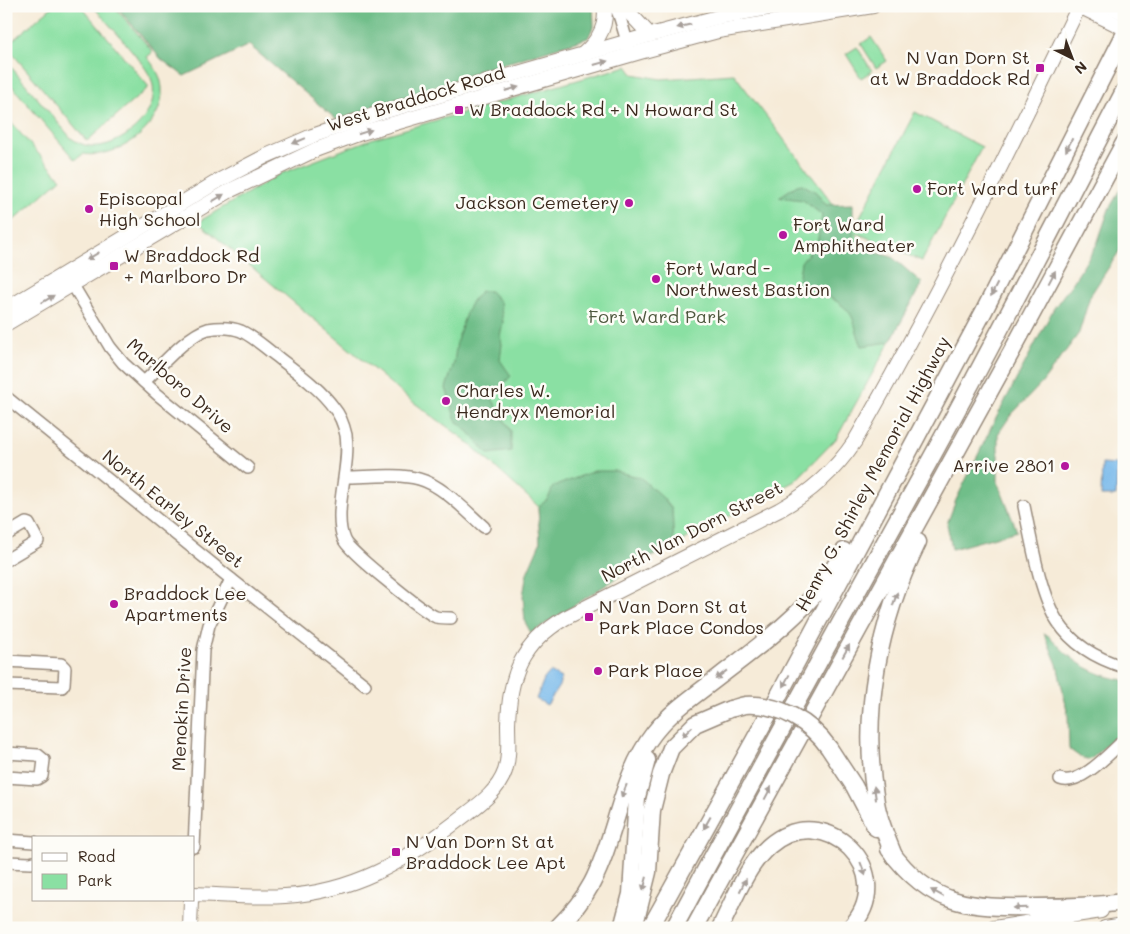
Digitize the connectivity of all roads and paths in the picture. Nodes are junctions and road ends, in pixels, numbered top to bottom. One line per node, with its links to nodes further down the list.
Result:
1 (604, 6): 13 (main road)
2 (615, 6): 12 (street)
3 (623, 6): 10 (main road)
4 (781, 6): 10 (main road, West Braddock Road, one-way to 10)
5 (873, 6): 12 (main road, West Braddock Road)
6 (1079, 6): 9 (main road); 47 (main road, North Van Dorn Street)
7 (1108, 6): 8 (main road)
8 (1124, 13)
9 (1124, 28)
10 (650, 35): 12 (main road, West Braddock Road)
11 (1120, 42): 22 (highway, Henry G. Shirley Memorial Highway, one-way to 22)
12 (629, 48): 13 (main road, West Braddock Road); 16 (main road, West Braddock Road, one-way to 12)
13 (583, 54): 16 (main road, West Braddock Road, one-way to 16)
14 (1124, 91): 57 (highway)
15 (1123, 144): 19 (highway, one-way to 15)
16 (70, 279): 17 (main road, West Braddock Road); 18 (main road, West Braddock Road, one-way to 16); 20 (street, Marlboro Drive)
17 (6, 309)
18 (6, 324)
19 (1012, 351): 40 (highway, one-way to 19); 44 (highway, one-way to 19)
20 (144, 382): 23 (street, Marlboro Drive); 24 (street)
21 (6, 397): 29 (street, North Earley Street)
22 (933, 406): 35 (highway, one-way to 35); 56 (highway, Henry G. Shirley Memorial Highway, one-way to 56)
23 (248, 468)
24 (345, 477): 26 (street); 30 (street)
25 (1024, 506): 32 (street)
26 (484, 527)
27 (6, 535): 28 (street)
28 (6, 560)
29 (231, 579): 34 (street, North Earley Street); 41 (street, Menokin Drive)
30 (451, 618)
31 (6, 661): 33 (street)
32 (1124, 667)
33 (6, 685)
34 (365, 685)
35 (679, 707): 53 (highway, one-way to 53); 54 (highway)
36 (1124, 740): 39 (street)
37 (6, 753): 38 (street)
38 (6, 778)
39 (1060, 779)
40 (751, 826): 58 (highway); 59 (highway)
41 (195, 836)
42 (6, 840): 43 (street)
43 (32, 842)
44 (894, 856): 49 (highway, one-way to 44); 55 (highway, one-way to 55, bridge)
45 (6, 862): 46 (street)
46 (32, 863)
47 (195, 894)
48 (191, 902): 52 (main road)
49 (1124, 902)
50 (1124, 908): 62 (main road)
51 (1124, 925): 63 (main road)
52 (190, 928)
53 (557, 928)
54 (622, 928)
55 (634, 928)
56 (650, 928)
57 (674, 928)
58 (694, 928)
59 (704, 928)
60 (720, 928): 61 (highway, one-way to 61)
61 (850, 928)
62 (994, 928)
63 (1105, 928)

